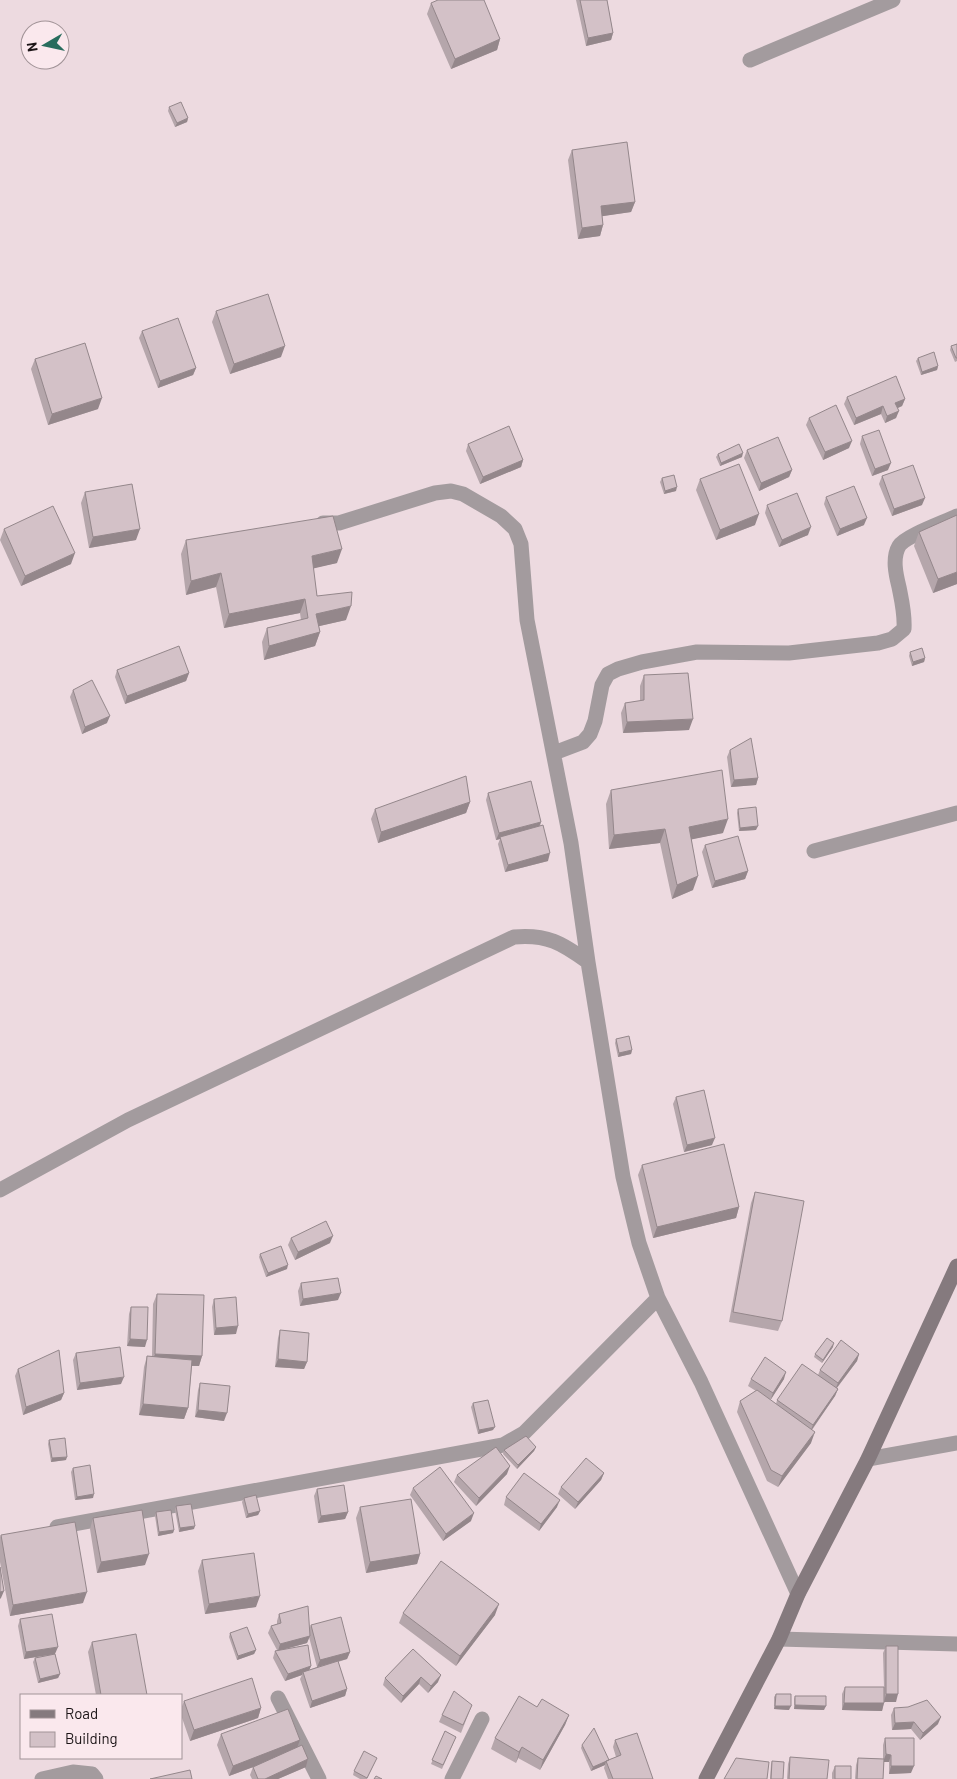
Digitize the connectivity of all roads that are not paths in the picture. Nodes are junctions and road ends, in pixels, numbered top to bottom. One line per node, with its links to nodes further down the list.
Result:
1 (893, 0): 2 (street)
2 (750, 60)
3 (957, 516): 5 (street)
4 (322, 523): 5 (street)
5 (554, 753): 8 (street)
6 (957, 813): 7 (street)
7 (814, 851)
8 (588, 962): 9 (street); 11 (street)
9 (0, 1190)
10 (957, 1266): 13 (street)
11 (658, 1298): 14 (street); 15 (street)
12 (957, 1443): 13 (street)
13 (868, 1459): 15 (street)
14 (39, 1531)
15 (798, 1594): 16 (street)
16 (779, 1640): 17 (street); 24 (street)
17 (957, 1644)
18 (278, 1698): 22 (street)
19 (482, 1719): 23 (street)
20 (42, 1779): 21 (street)
21 (96, 1779)
22 (319, 1779)
23 (452, 1779)
24 (706, 1779)

